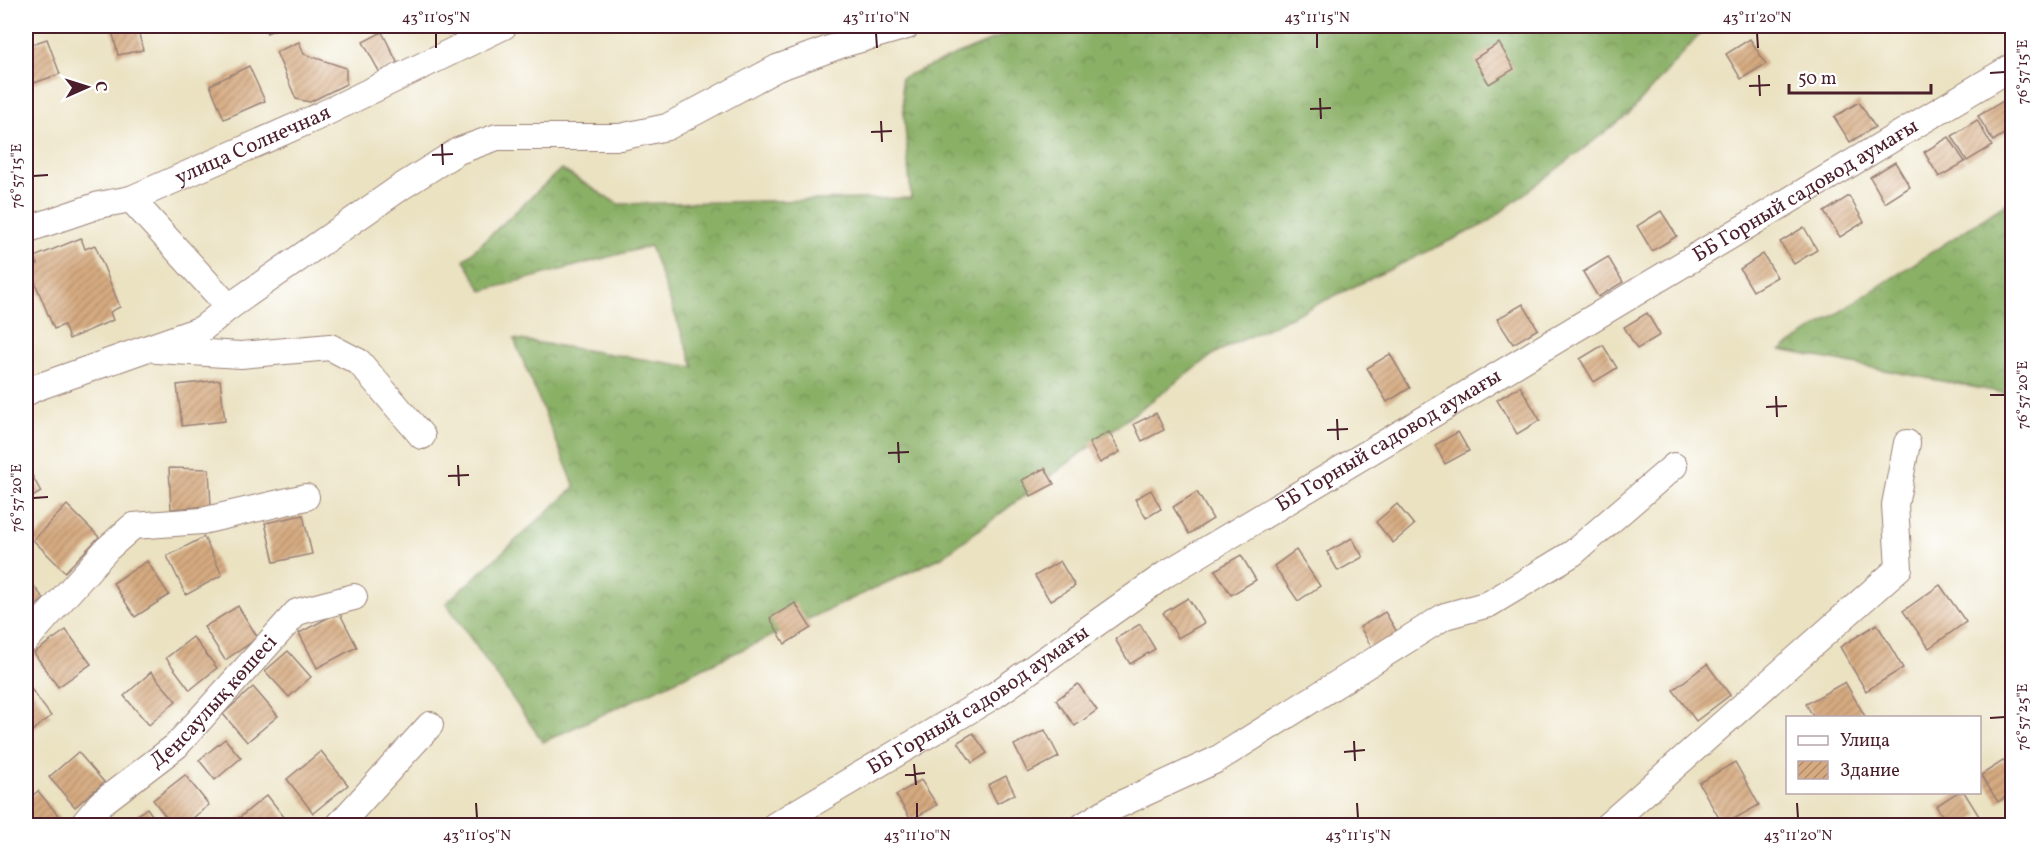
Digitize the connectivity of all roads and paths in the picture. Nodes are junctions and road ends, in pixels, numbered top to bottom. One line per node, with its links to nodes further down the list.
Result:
1 (504, 26): 4 (street, улица Солнечная)
2 (907, 26): 6 (street)
3 (2013, 67): 18 (street, ББ Горный садовод аумағы)
4 (131, 199): 5 (street, улица Солнечная); 6 (street)
5 (26, 230)
6 (229, 307): 7 (street)
7 (145, 349): 8 (street); 9 (street)
8 (26, 393)
9 (422, 436)
10 (1907, 442): 20 (street)
11 (1674, 466): 19 (street)
12 (306, 497): 14 (street)
13 (354, 597): 16 (street, Денсаулық көшесі)
14 (26, 640)
15 (430, 725): 17 (street)
16 (82, 825)
17 (338, 825)
18 (774, 825)
19 (1083, 825)
20 (1607, 825)

